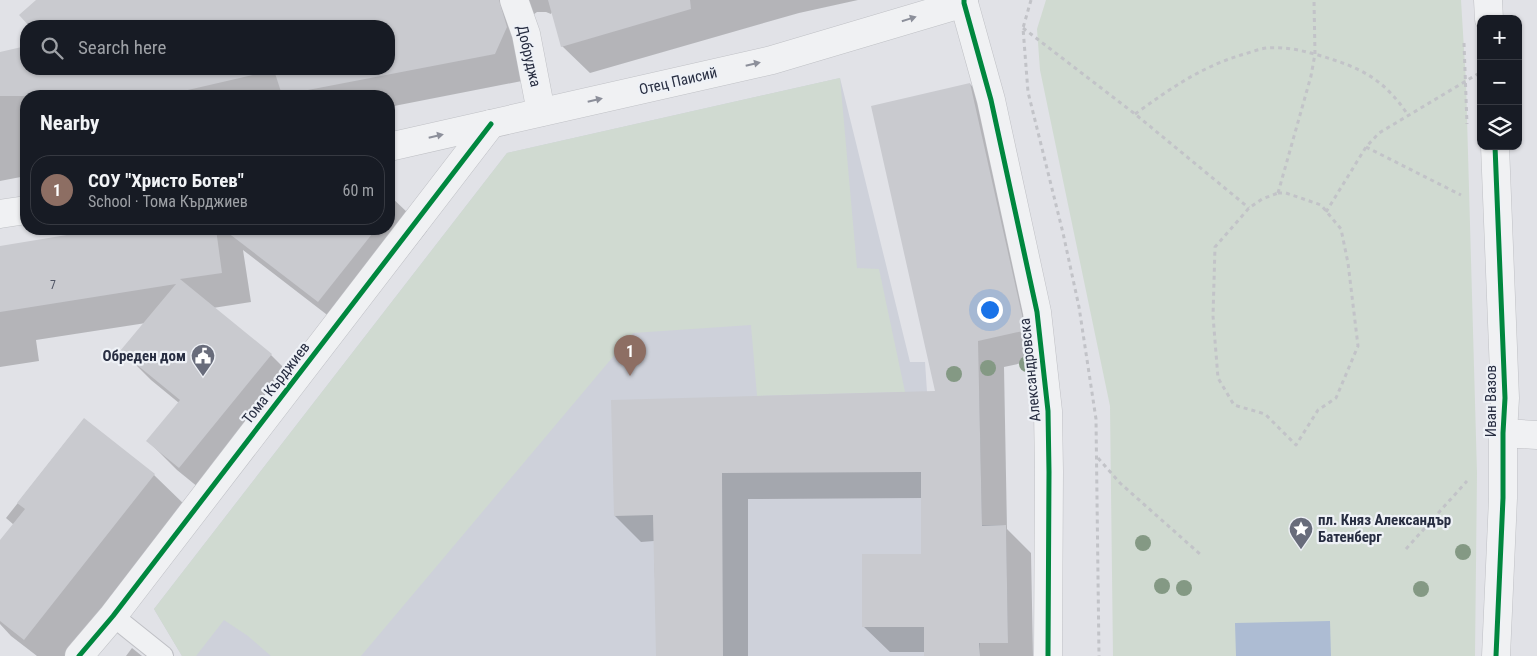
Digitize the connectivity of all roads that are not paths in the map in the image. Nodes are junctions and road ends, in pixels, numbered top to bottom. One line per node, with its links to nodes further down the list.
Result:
1 (514, 0): 5 (street, Добруджа)
2 (1488, 0): 4 (street)
3 (963, 1): 5 (street, Отец Паисий, one-way to 3); 16 (street, Александровска)
4 (1489, 15)
5 (541, 112): 6 (street, Отец Паисий)
6 (491, 124): 7 (street, Отец Паисий, one-way to 6); 13 (street, Тома Кърджиев)
7 (395, 146)
8 (1494, 150): 11 (street, Иван Вазов)
9 (20, 211): 10 (street)
10 (0, 214)
11 (1503, 433): 12 (street); 17 (street, Иван Вазов)
12 (1537, 435)
13 (113, 616): 14 (street, Тома Кърджиев); 15 (lane)
14 (79, 656)
15 (163, 656)
16 (1048, 656)
17 (1496, 656)

